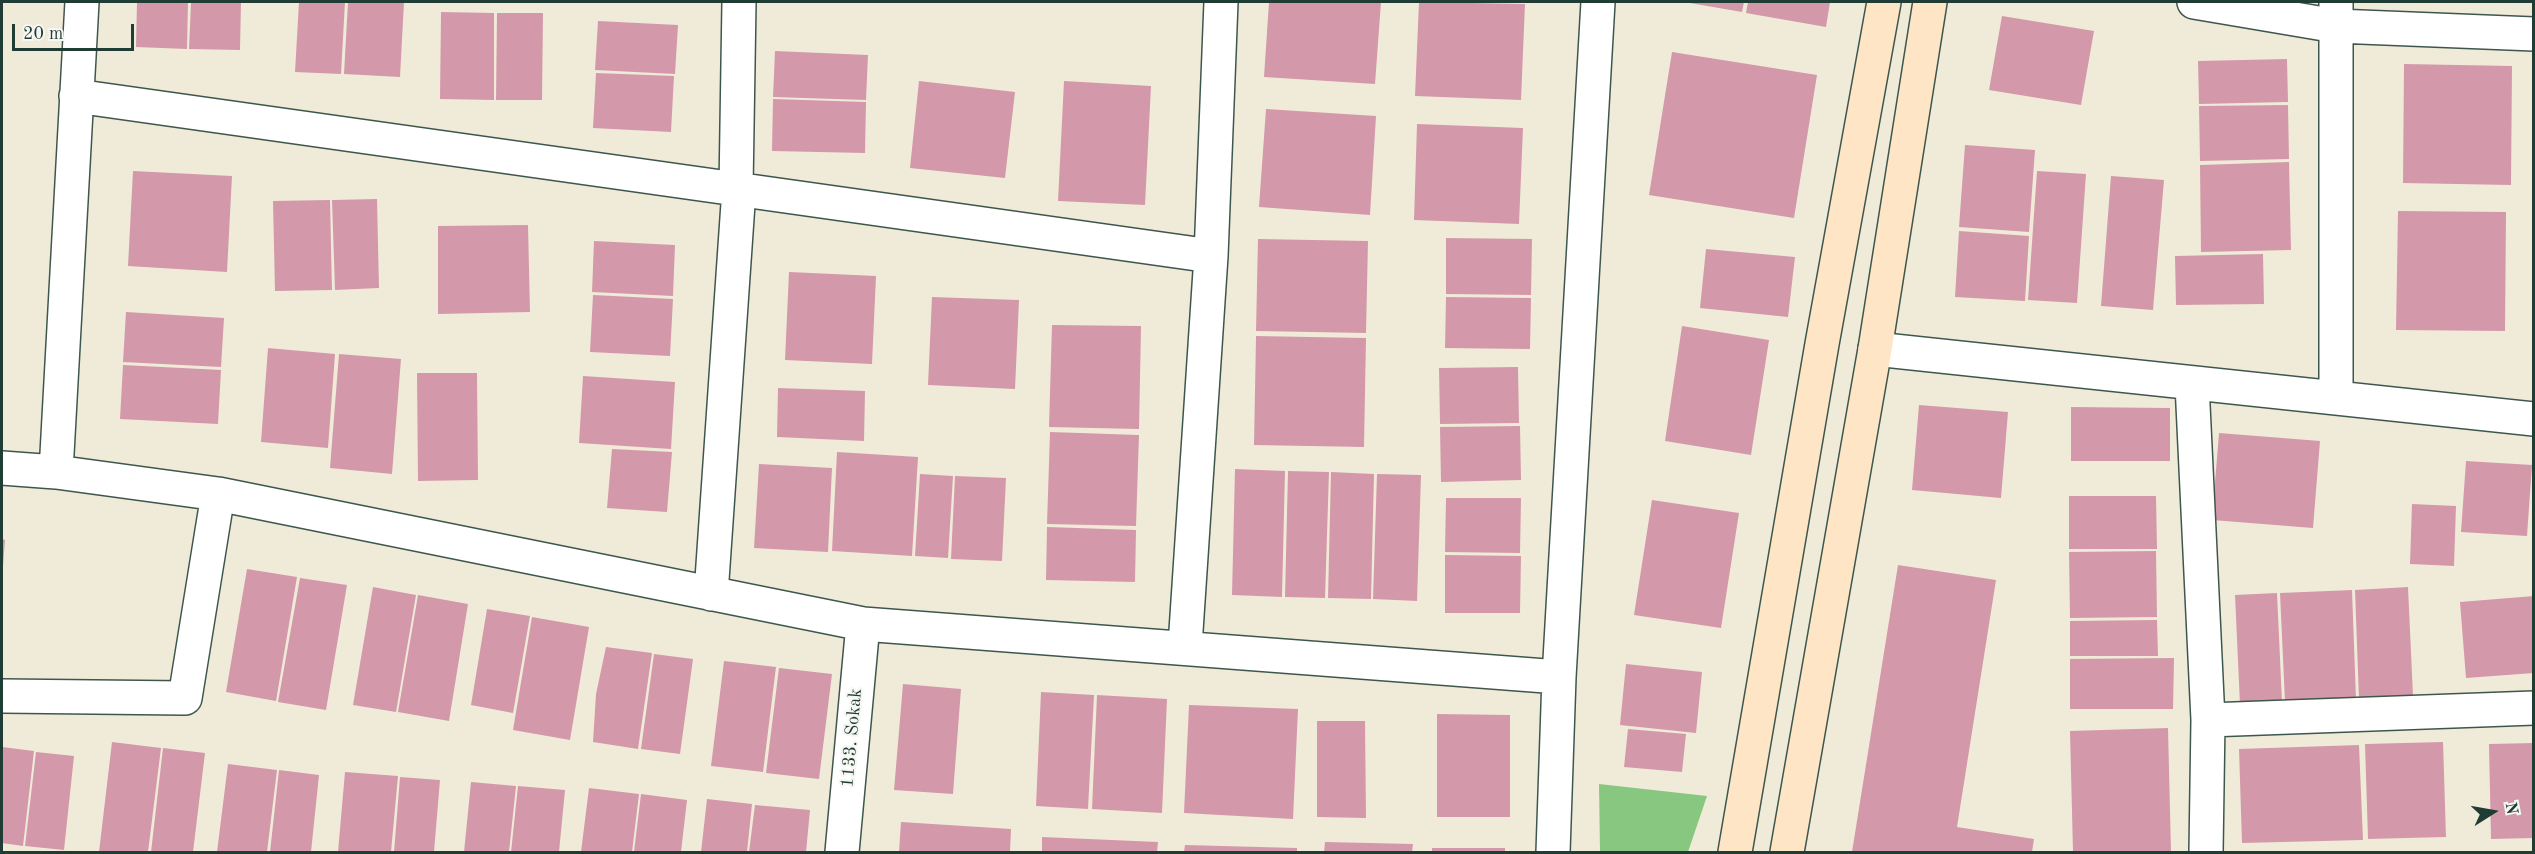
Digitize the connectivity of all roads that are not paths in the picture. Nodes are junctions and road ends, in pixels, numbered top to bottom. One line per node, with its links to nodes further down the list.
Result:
1 (82, 2): 10 (street)
2 (739, 2): 11 (street)
3 (1221, 2): 12 (street)
4 (1598, 2): 23 (street)
5 (1884, 2): 29 (street)
6 (1930, 2): 13 (street)
7 (2194, 2): 8 (street)
8 (2336, 14): 9 (street); 15 (street)
9 (2534, 34)
10 (76, 96): 11 (street); 18 (street)
11 (737, 189): 12 (street); 20 (street)
12 (1212, 256): 22 (street)
13 (1875, 349): 14 (street); 30 (street)
14 (2192, 384): 15 (street); 26 (street)
15 (2336, 398): 16 (street)
16 (2534, 418)
17 (2, 468): 18 (street)
18 (56, 472): 19 (street)
19 (218, 494): 20 (street); 24 (street)
20 (711, 594): 21 (street)
21 (863, 624): 22 (street); 27 (street, 1133. Sokak)
22 (1185, 646): 23 (street)
23 (1559, 676): 28 (street)
24 (2, 696)
25 (2534, 708): 26 (street)
26 (2208, 720): 31 (street)
27 (842, 852)
28 (1554, 852)
29 (1735, 852)
30 (1787, 852)
31 (2206, 852)

